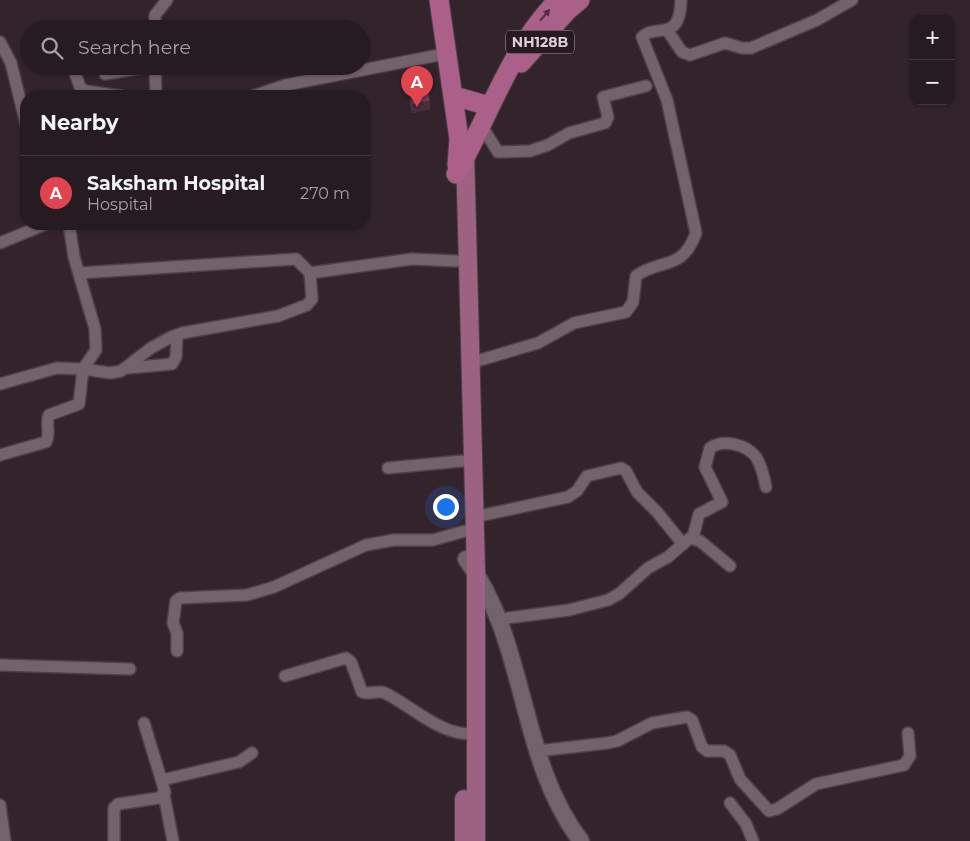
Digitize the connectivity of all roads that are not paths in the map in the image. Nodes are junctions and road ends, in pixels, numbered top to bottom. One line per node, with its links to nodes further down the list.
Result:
1 (167, 0): 7 (street)
2 (440, 0): 10 (highway)
3 (558, 0): 15 (highway, NH128B, one-way to 3)
4 (580, 0): 15 (highway, NH128B)
5 (680, 0): 8 (street)
6 (852, 0): 8 (street)
7 (154, 20)
8 (667, 30): 33 (street)
9 (0, 42): 21 (street)
10 (449, 53): 11 (street); 20 (highway)
11 (370, 69)
12 (76, 75): 17 (street)
13 (155, 75): 18 (street)
14 (337, 75): 19 (street)
15 (499, 85): 22 (highway, NH128B)
16 (646, 86): 23 (street)
17 (84, 90)
18 (156, 90)
19 (271, 90)
20 (454, 96): 22 (highway); 24 (highway)
21 (20, 100)
22 (489, 106): 23 (highway, NH128B)
23 (481, 125): 24 (highway, NH128B)
24 (463, 147): 25 (highway); 33 (main road)
25 (456, 174): 29 (main road)
26 (31, 230): 28 (street)
27 (70, 230): 30 (street)
28 (0, 243)
29 (457, 261): 31 (street); 38 (main road)
30 (80, 273): 31 (street); 35 (street)
31 (310, 273): 32 (street)
32 (177, 335): 34 (street); 34 (street)
33 (470, 363): 41 (main road)
34 (128, 368): 35 (street)
35 (83, 369): 36 (street); 37 (street)
36 (0, 384)
37 (0, 455)
38 (462, 461): 39 (street); 41 (main road)
39 (388, 468)
40 (766, 487): 42 (street)
41 (470, 524): 43 (street); 44 (main road); 47 (street)
42 (693, 537): 43 (street); 45 (street)
43 (682, 544): 46 (street)
44 (471, 565): 46 (main road); 53 (main road)
45 (730, 566)
46 (500, 619): 54 (main road)
47 (177, 650)
48 (0, 665): 49 (street)
49 (130, 669)
50 (286, 676): 53 (street)
51 (144, 723): 56 (street)
52 (908, 733): 54 (street)
53 (470, 734): 63 (main road); 64 (main road)
54 (538, 751): 65 (main road)
55 (252, 753): 56 (street)
56 (162, 780): 57 (street)
57 (164, 795): 61 (street); 62 (street)
58 (730, 802): 66 (street)
59 (0, 805): 60 (street)
60 (5, 841)
61 (114, 841)
62 (174, 841)
63 (464, 841)
64 (476, 841)
65 (582, 841)
66 (754, 841)

